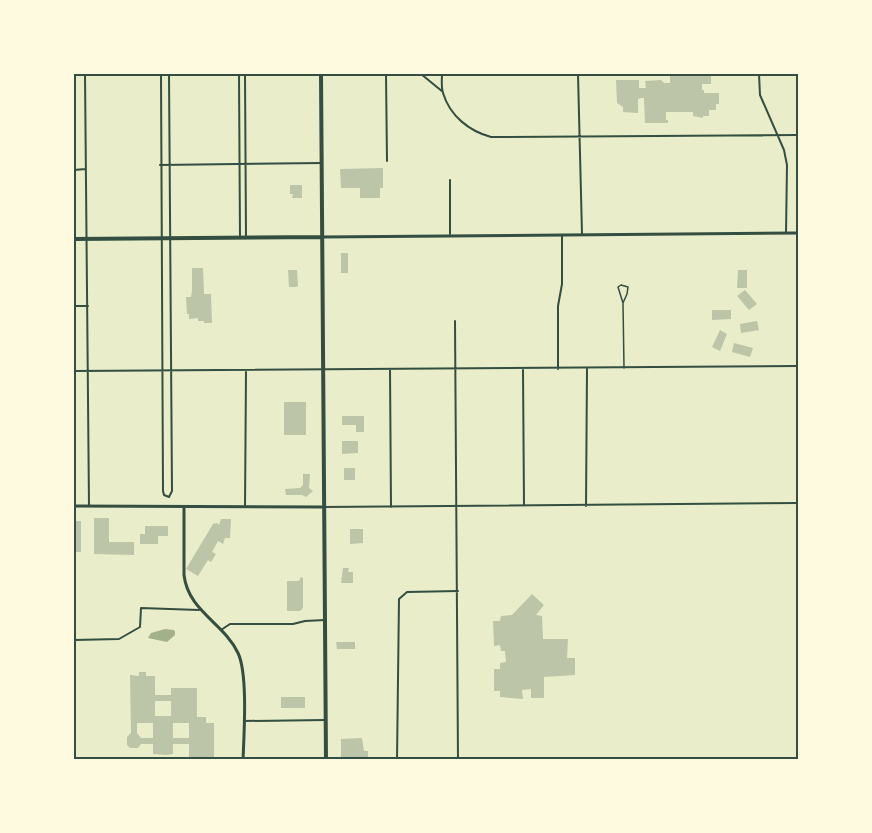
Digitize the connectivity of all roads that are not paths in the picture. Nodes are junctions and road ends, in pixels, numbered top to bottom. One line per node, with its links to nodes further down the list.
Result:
1 (85, 74): 22 (street)
2 (160, 74): 20 (street)
3 (169, 74): 21 (street)
4 (239, 74): 17 (street)
5 (245, 74): 18 (street)
6 (321, 74): 19 (main road)
7 (386, 74): 16 (street)
8 (421, 74): 12 (street)
9 (442, 74): 12 (street)
10 (578, 74): 13 (street)
11 (759, 74): 14 (street)
12 (442, 92): 13 (street)
13 (579, 135): 14 (street); 28 (street)
14 (777, 135): 15 (street); 25 (street)
15 (798, 135)
16 (387, 161)
17 (240, 164): 18 (street); 21 (street); 33 (street)
18 (246, 164): 19 (street); 34 (street)
19 (322, 164): 30 (main road)
20 (160, 165): 21 (street); 35 (street)
21 (169, 165): 36 (street)
22 (85, 169): 23 (street); 32 (street)
23 (74, 170)
24 (450, 180): 27 (street)
25 (786, 233): 26 (street); 28 (street)
26 (798, 233)
27 (450, 234): 29 (street); 30 (street)
28 (582, 234): 29 (street)
29 (562, 235): 45 (street)
30 (322, 237): 34 (main road); 47 (main road)
31 (74, 238): 32 (main road)
32 (87, 238): 35 (main road); 39 (street)
33 (240, 238): 34 (main road); 36 (main road)
34 (246, 238)
35 (161, 239): 36 (main road); 52 (street)
36 (170, 239): 53 (street)
37 (623, 303): 37 (lane); 42 (lane)
38 (74, 306): 39 (street)
39 (88, 306): 50 (street)
40 (455, 321): 43 (street)
41 (798, 366): 42 (street)
42 (624, 368): 46 (street)
43 (456, 369): 44 (street); 48 (street); 57 (street)
44 (523, 369): 45 (street); 55 (street)
45 (558, 369): 46 (street)
46 (587, 369): 58 (street)
47 (323, 370): 48 (street); 51 (street); 62 (main road)
48 (390, 370): 63 (street)
49 (74, 371): 50 (street)
50 (87, 371): 52 (street); 56 (street)
51 (246, 371): 53 (street); 61 (street)
52 (162, 372): 53 (street); 53 (street)
53 (171, 372)
54 (798, 503): 58 (street)
55 (524, 505): 57 (street); 58 (street)
56 (89, 506): 59 (street); 60 (street)
57 (456, 506): 63 (street); 64 (street)
58 (586, 506)
59 (74, 507)
60 (184, 507): 61 (street); 65 (street)
61 (245, 507): 62 (street)
62 (323, 507): 63 (street); 66 (main road)
63 (391, 507)
64 (458, 591): 73 (street); 74 (street)
65 (199, 610): 67 (street); 68 (street)
66 (325, 620): 67 (street); 69 (main road)
67 (221, 630): 70 (street)
68 (74, 640)
69 (326, 720): 70 (street); 72 (main road)
70 (244, 721): 71 (street)
71 (243, 759)
72 (326, 759)
73 (397, 759)
74 (458, 759)

